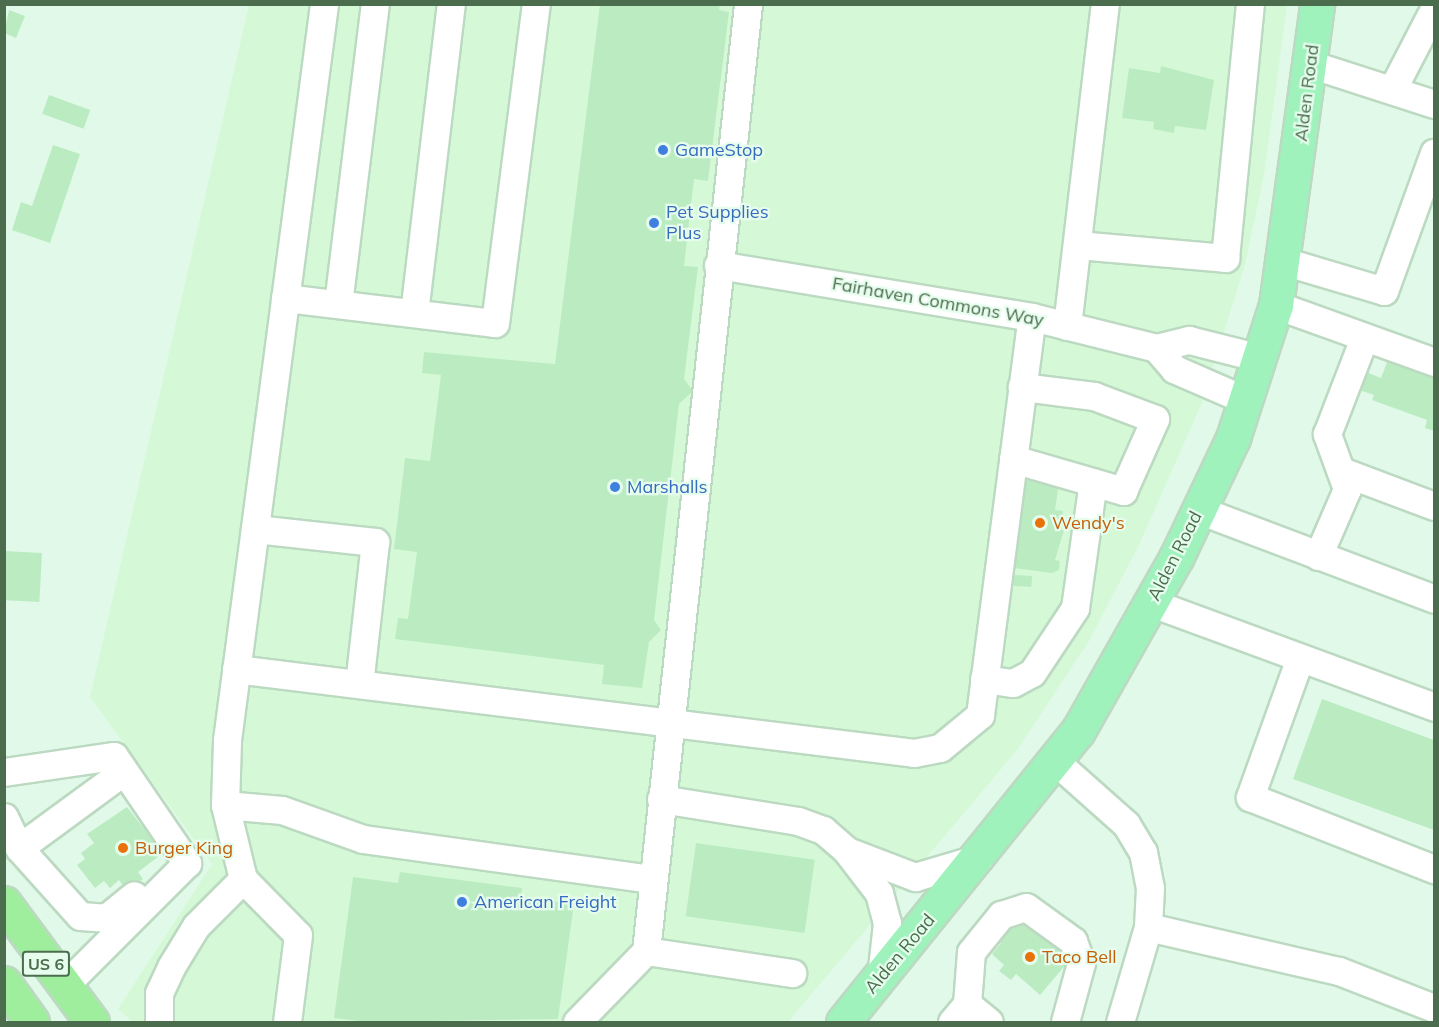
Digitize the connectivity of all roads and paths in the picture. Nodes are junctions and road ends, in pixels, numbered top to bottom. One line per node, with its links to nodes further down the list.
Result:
1 (324, 4): 17 (street)
2 (375, 4): 18 (street)
3 (451, 4): 20 (street)
4 (536, 4): 20 (street)
5 (748, 4): 16 (street)
6 (1106, 4): 14 (street)
7 (1250, 4): 14 (street)
8 (1317, 4): 10 (main road, Alden Road)
9 (1433, 17): 11 (street)
10 (1310, 64): 11 (street); 15 (main road, Alden Road)
11 (1393, 88): 12 (street)
12 (1434, 105)
13 (1434, 153): 15 (street)
14 (1077, 245): 22 (street)
15 (1283, 261): 19 (main road, Alden Road)
16 (718, 265): 21 (street, Fairhaven Commons Way); 43 (street)
17 (285, 298): 18 (street); 34 (street)
18 (338, 304): 20 (street)
19 (1276, 306): 23 (street); 25 (main road, Alden Road)
20 (414, 313)
21 (1032, 316): 22 (street, Fairhaven Commons Way); 27 (street)
22 (1067, 326): 24 (street, Fairhaven Commons Way)
23 (1364, 338): 26 (street); 30 (street)
24 (1156, 348): 25 (street, Fairhaven Commons Way); 28 (street)
25 (1256, 357): 28 (main road, Alden Road)
26 (1434, 362)
27 (1022, 387): 29 (street); 31 (street)
28 (1243, 399): 33 (main road, Alden Road)
29 (1013, 459): 31 (street); 40 (street)
30 (1341, 471): 32 (street); 35 (street)
31 (1093, 483): 40 (street)
32 (1434, 506)
33 (1199, 510): 35 (street); 37 (main road, Alden Road)
34 (255, 529): 39 (street); 41 (street)
35 (1318, 556): 36 (street)
36 (1434, 599)
37 (1152, 603): 38 (street); 44 (main road, Alden Road)
38 (1300, 658): 42 (street); 54 (street)
39 (236, 669): 41 (street); 48 (street)
40 (984, 679): 43 (street)
41 (359, 684): 43 (street)
42 (1434, 707)
43 (670, 723): 47 (street)
44 (1055, 761): 52 (main road, Alden Road); 58 (street)
45 (119, 763): 46 (street); 50 (street); 53 (street)
46 (4, 772)
47 (661, 799): 51 (street); 56 (street)
48 (225, 805): 55 (street); 56 (street)
49 (4, 817): 50 (street)
50 (19, 848): 53 (street)
51 (846, 850): 52 (street); 61 (street)
52 (979, 858): 61 (main road, Alden Road)
53 (184, 859): 63 (street)
54 (1434, 869)
55 (243, 879): 68 (street); 69 (street)
56 (653, 879): 59 (street)
57 (4, 903): 63 (highway, US 6)
58 (1148, 927): 64 (street); 74 (street)
59 (646, 951): 60 (street); 70 (street)
60 (792, 973)
61 (881, 977): 71 (main road, Alden Road)
62 (4, 983): 66 (highway, US 6)
63 (63, 987): 67 (highway, US 6)
64 (1434, 1008)
65 (960, 1013): 72 (street); 73 (street)
66 (32, 1023)
67 (92, 1023)
68 (159, 1023)
69 (287, 1023)
70 (577, 1023)
71 (843, 1023)
72 (989, 1023)
73 (1065, 1023)
74 (1120, 1023)

